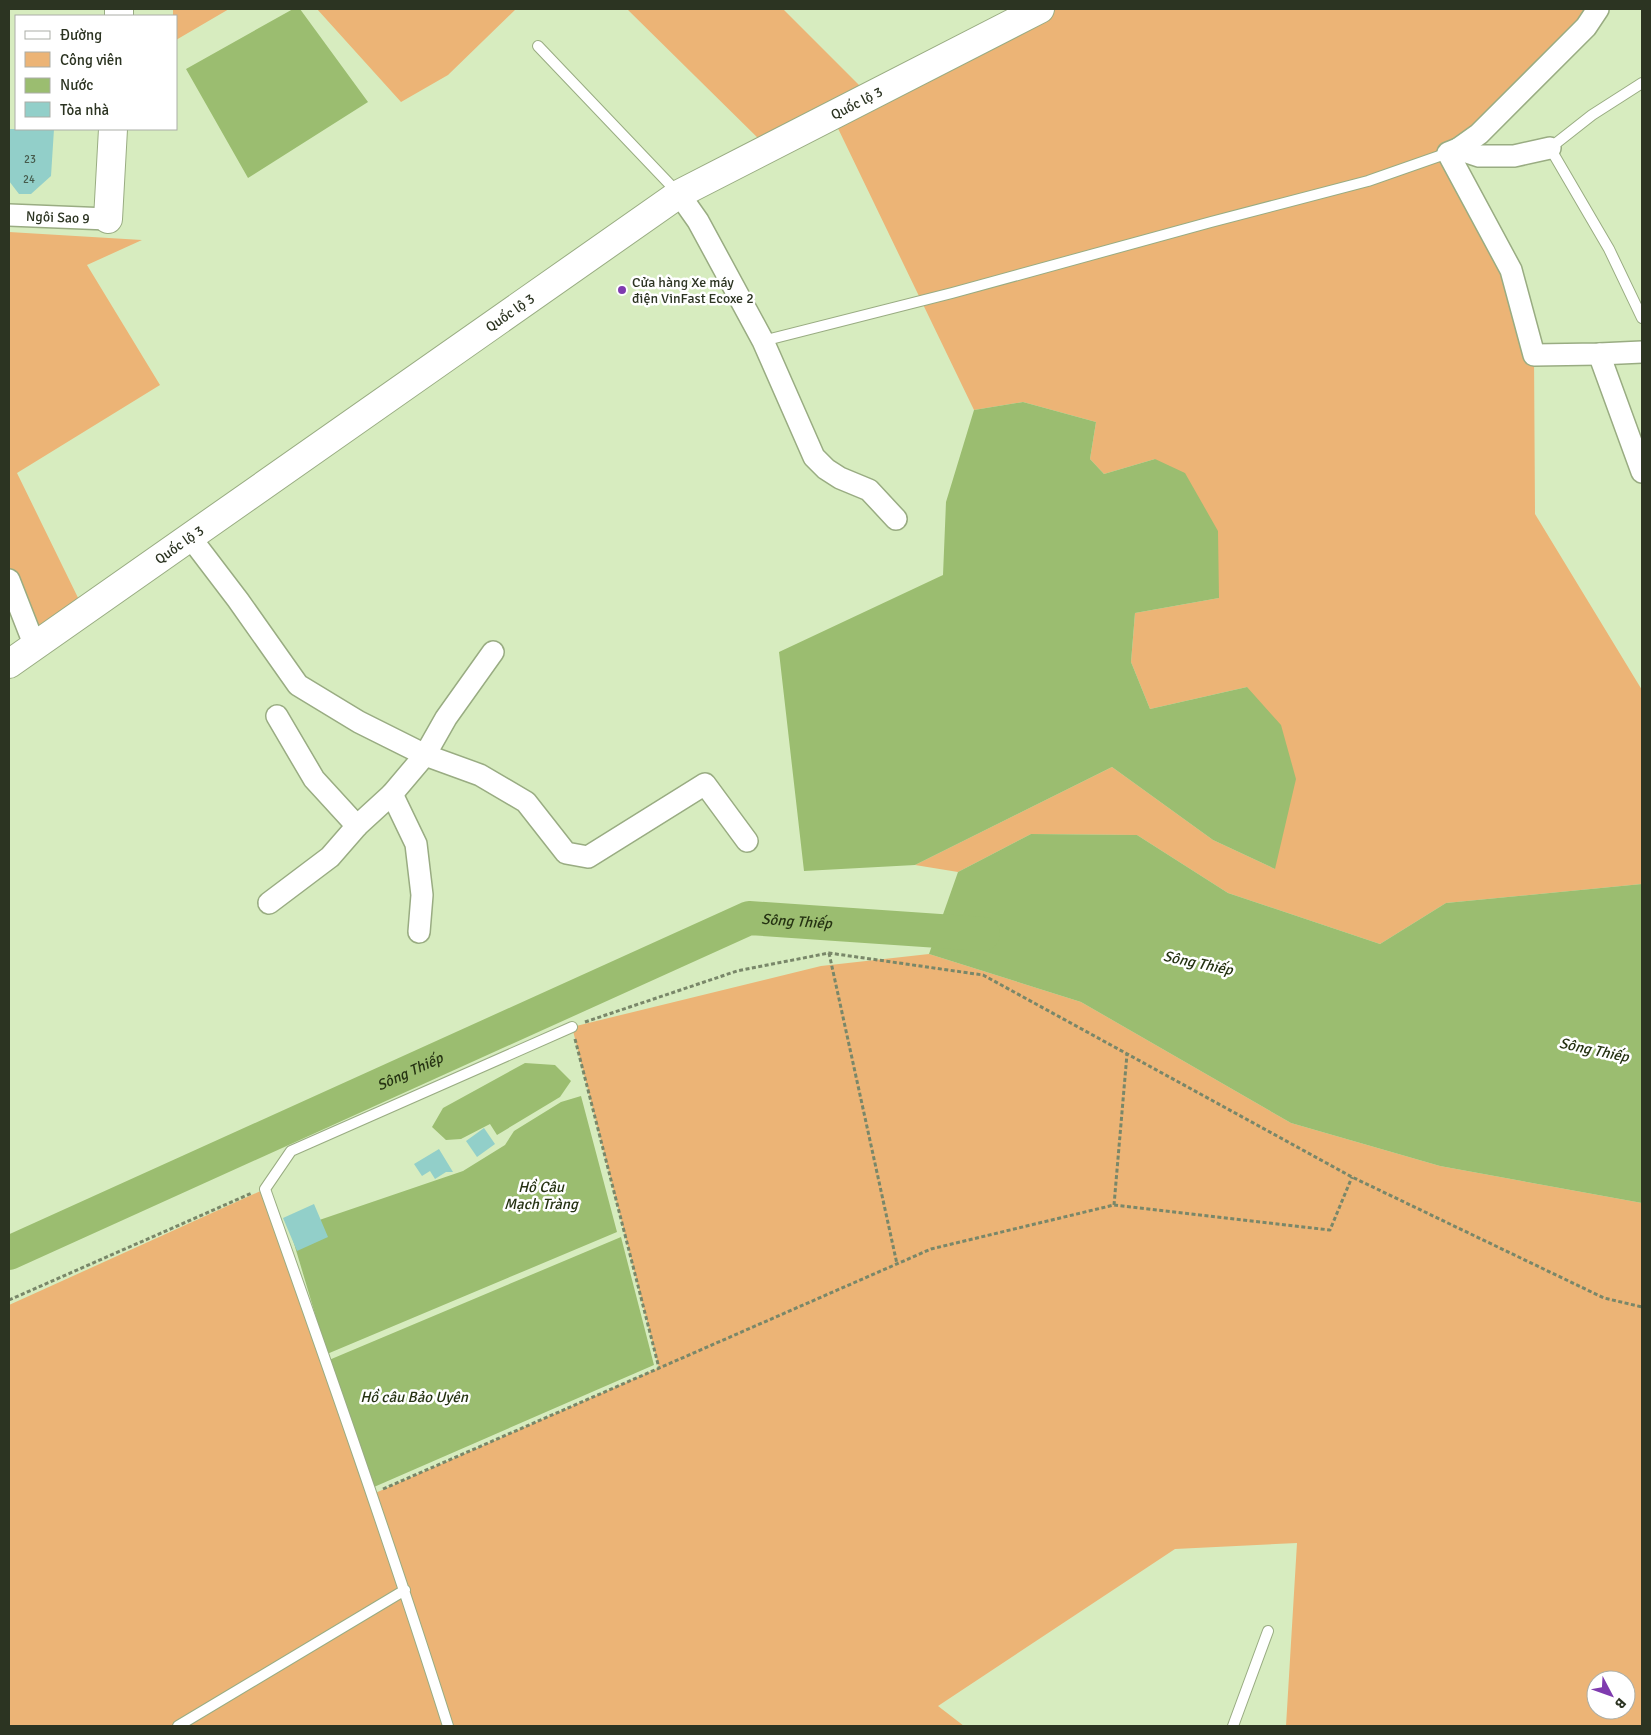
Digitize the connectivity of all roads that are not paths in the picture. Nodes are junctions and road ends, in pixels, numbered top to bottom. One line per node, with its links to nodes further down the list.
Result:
1 (1040, 9): 8 (main road, Quốc lộ 3)
2 (1598, 9): 7 (street)
3 (538, 46): 8 (lane)
4 (1642, 83): 6 (lane)
5 (113, 130): 10 (main road)
6 (1550, 148): 7 (street); 11 (lane)
7 (1453, 151): 12 (lane); 14 (street)
8 (679, 194): 12 (street); 17 (main road, Quốc lộ 3)
9 (9, 215): 10 (street, Ngôi Sao 9)
10 (108, 219)
11 (1642, 318)
12 (763, 341): 16 (street)
13 (1642, 352): 14 (street)
14 (1599, 354): 15 (street)
15 (1642, 472)
16 (896, 519)
17 (190, 538): 19 (main road, Quốc lộ 3); 23 (street)
18 (9, 580): 19 (street)
19 (34, 644): 21 (main road, Quốc lộ 3)
20 (493, 652): 23 (street)
21 (9, 664)
22 (277, 716): 25 (street)
23 (425, 755): 24 (street); 26 (street)
24 (392, 794): 25 (street); 28 (street)
25 (357, 826): 27 (street)
26 (747, 841)
27 (269, 903)
28 (419, 932)
29 (572, 1027): 30 (lane)
30 (405, 1590): 32 (lane); 33 (lane)
31 (1268, 1632): 34 (lane)
32 (178, 1726)
33 (448, 1726)
34 (1233, 1726)

